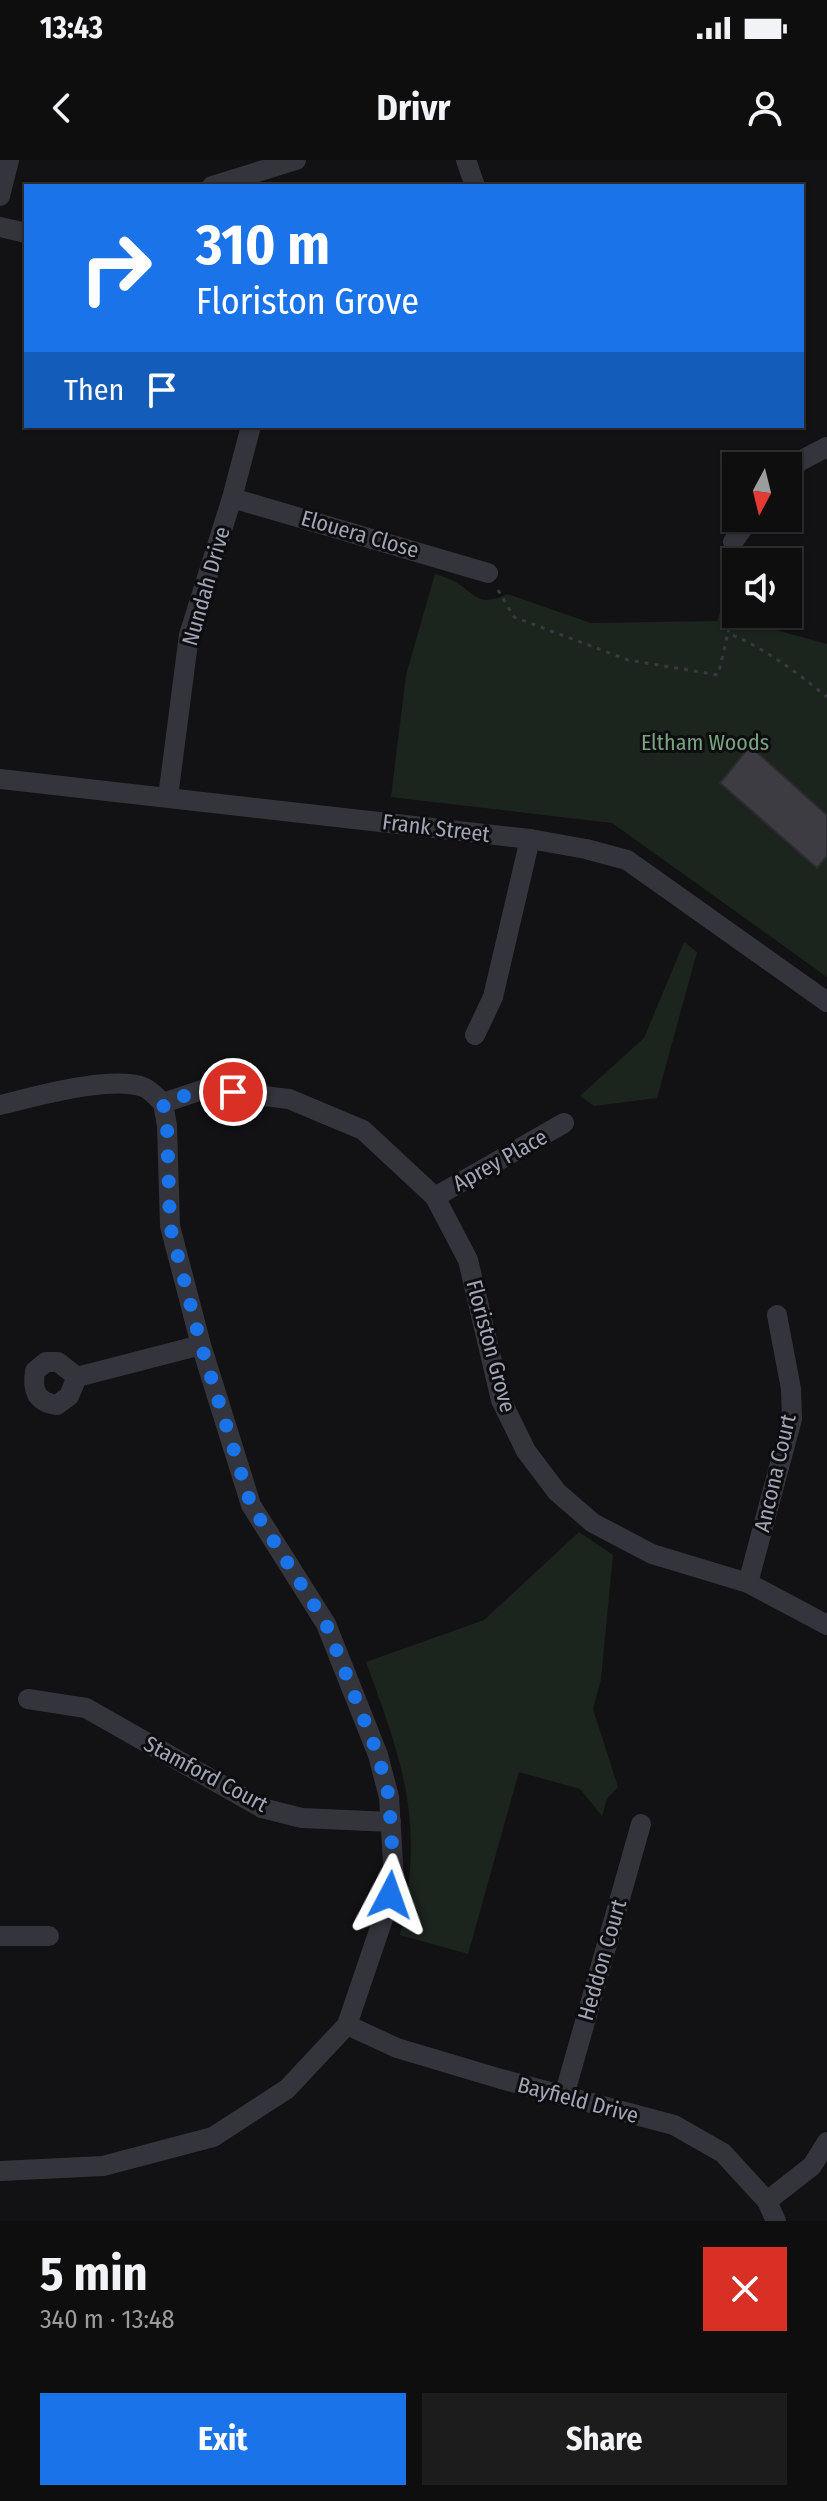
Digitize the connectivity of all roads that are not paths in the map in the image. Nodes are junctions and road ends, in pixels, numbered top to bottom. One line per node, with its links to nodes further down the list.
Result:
1 (9, 160): 6 (street)
2 (296, 160): 4 (street)
3 (466, 160): 5 (street)
4 (241, 182)
5 (474, 184)
6 (0, 196)
7 (0, 227): 8 (street)
8 (24, 233)
9 (250, 428): 12 (street, Nundah Drive)
10 (827, 447): 11 (street)
11 (802, 460)
12 (232, 498): 15 (street, Elouera Close); 17 (street, Nundah Drive)
13 (740, 532): 14 (street)
14 (733, 542)
15 (488, 573)
16 (0, 779): 17 (street, Frank Street)
17 (168, 797): 18 (street, Frank Street)
18 (530, 839): 19 (street, Frank Street); 20 (street)
19 (827, 1002)
20 (475, 1035)
21 (163, 1103): 22 (street); 24 (street, Floriston Grove); 26 (street)
22 (0, 1105)
23 (564, 1123): 24 (street, Aprey Place)
24 (435, 1197): 28 (street, Floriston Grove)
25 (777, 1315): 28 (street, Ancona Court)
26 (201, 1345): 27 (street); 31 (street)
27 (77, 1377)
28 (748, 1583): 29 (street, Floriston Grove)
29 (827, 1625)
30 (28, 1699): 31 (street, Stamford Court)
31 (391, 1822): 35 (street)
32 (641, 1824): 36 (street, Heddon Court)
33 (0, 1936): 34 (street)
34 (49, 1936)
35 (347, 2025): 36 (street, Bayfield Drive); 38 (street)
36 (564, 2096): 39 (street, Bayfield Drive)
37 (827, 2142): 39 (street)
38 (0, 2171)
39 (767, 2201): 40 (street, Bayfield Drive)
40 (776, 2221)

